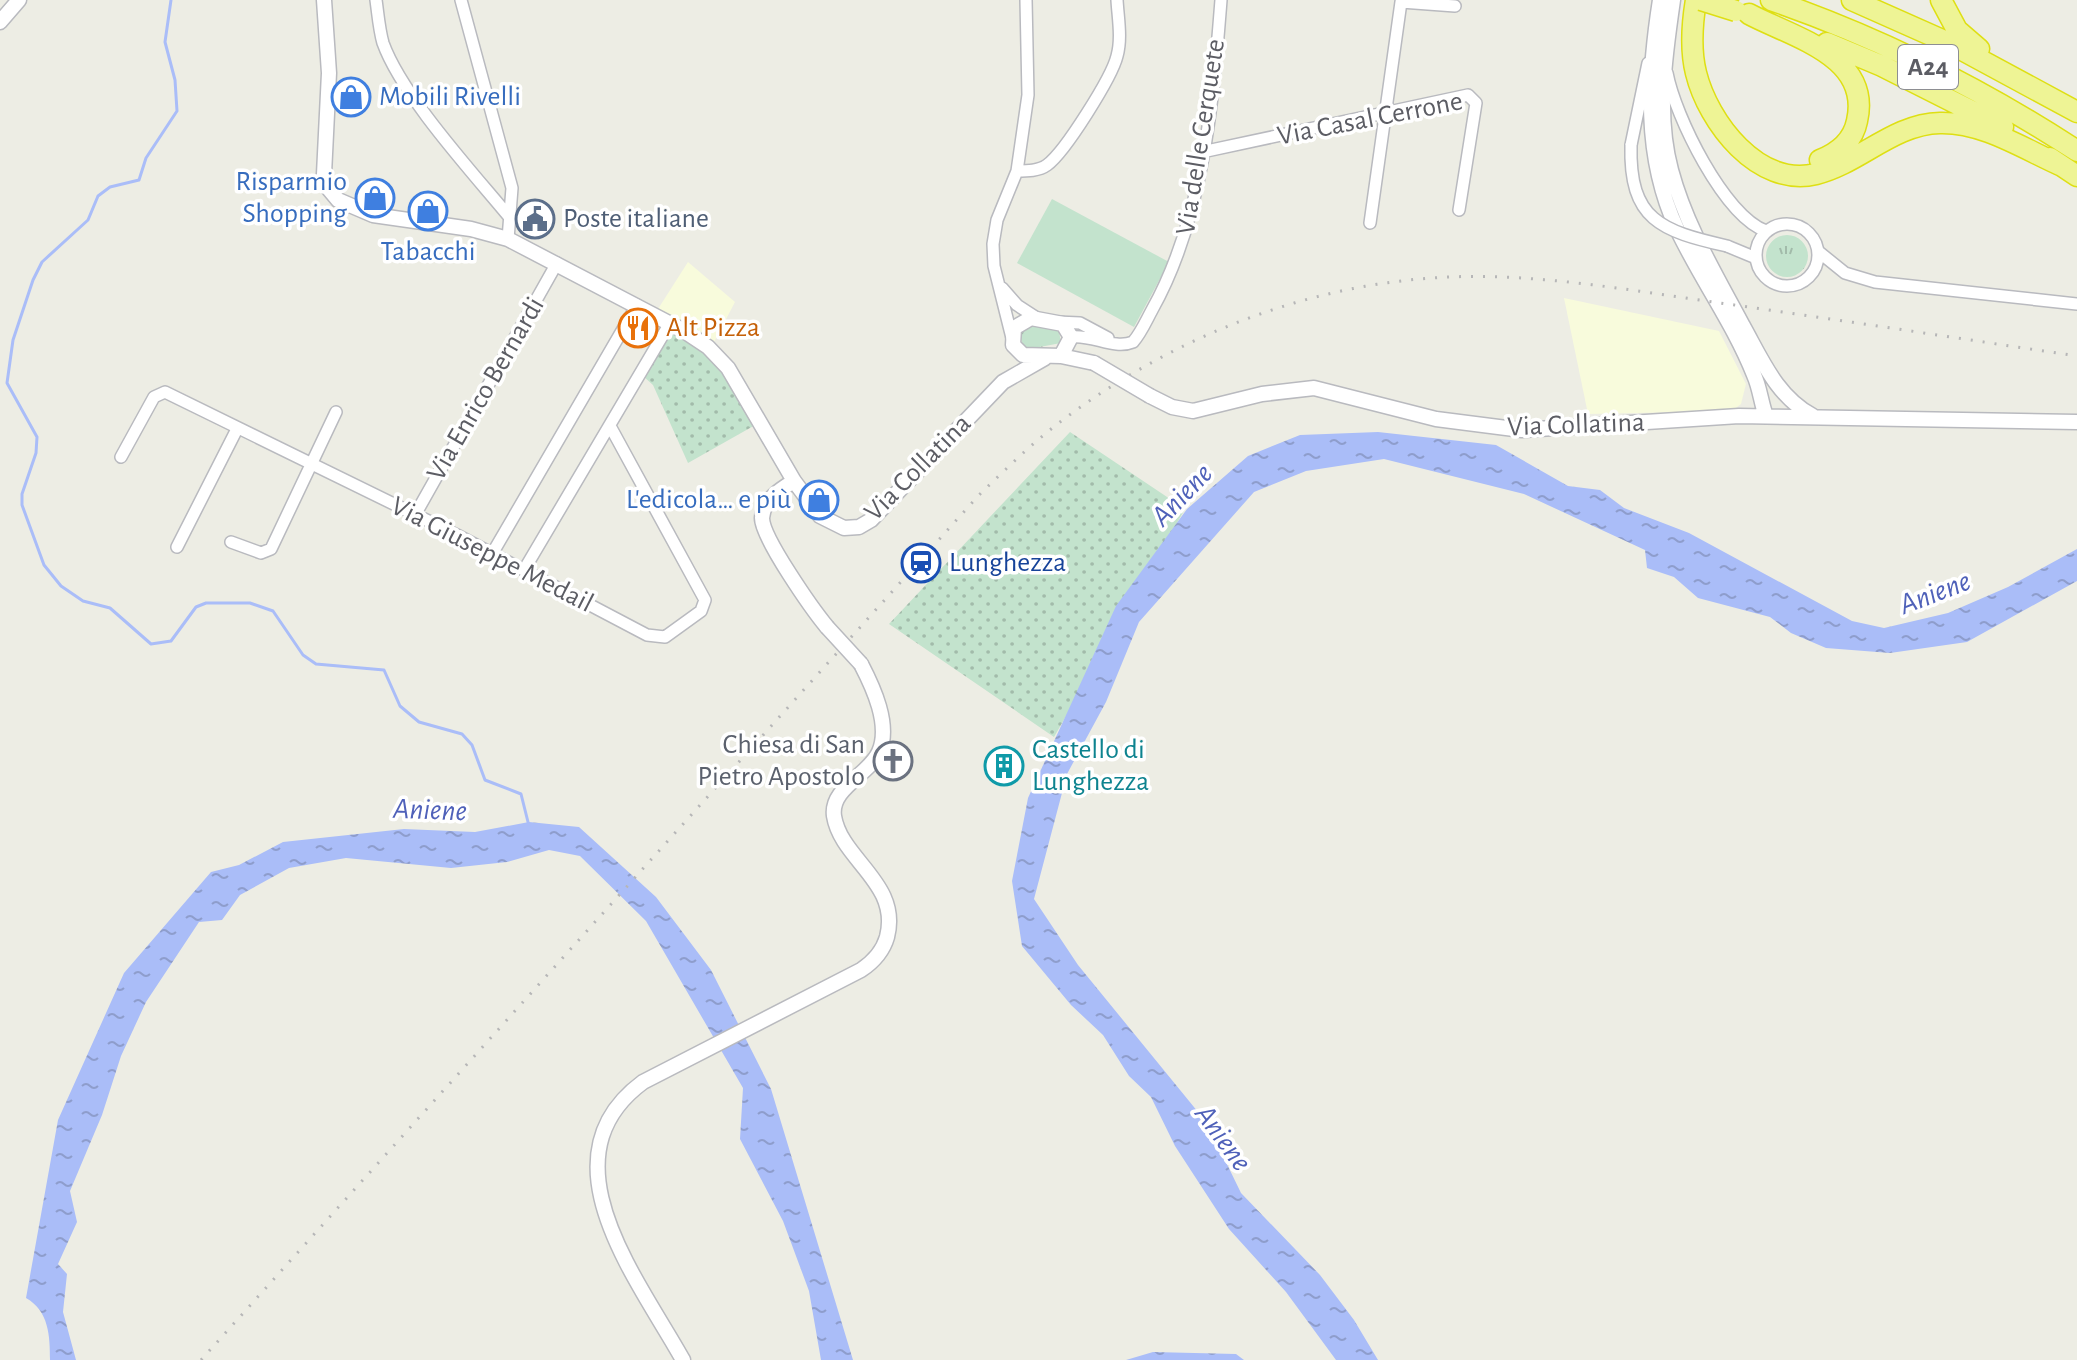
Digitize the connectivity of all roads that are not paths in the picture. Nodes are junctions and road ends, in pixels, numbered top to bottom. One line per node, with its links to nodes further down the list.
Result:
1 (19, 0): 18 (street)
2 (324, 0): 31 (street)
3 (376, 0): 28 (street)
4 (461, 0): 28 (street)
5 (1026, 0): 26 (street)
6 (1117, 0): 26 (street)
7 (1221, 0): 24 (street, Via delle Cerquete)
8 (1660, 0): 17 (street)
9 (1673, 0): 19 (street)
10 (1701, 0): 16 (highway, bridge); 16 (highway); 25 (highway)
11 (1771, 0): 23 (highway, A24)
12 (1802, 0): 22 (highway, A24)
13 (1852, 0): 20 (highway)
14 (1941, 0): 20 (highway)
15 (1455, 6): 21 (street)
16 (1742, 12): 25 (highway)
17 (1657, 19): 33 (street, bridge); 50 (street)
18 (0, 22)
19 (1665, 53): 30 (street); 48 (street)
20 (2070, 108)
21 (1387, 113): 24 (street, Via Casal Cerrone); 27 (street, Via Casal Cerrone); 29 (street)
22 (2077, 138)
23 (2077, 151)
24 (1202, 152): 45 (street, Via delle Cerquete)
25 (2068, 170)
26 (1017, 171): 37 (street)
27 (1459, 210)
28 (511, 219): 31 (street)
29 (1370, 223)
30 (1766, 231): 32 (street); 33 (street)
31 (508, 239): 34 (street)
32 (1819, 252): 35 (street); 36 (street)
33 (1756, 258): 36 (street)
34 (557, 263): 39 (street); 62 (street, Via Enrico Bernardi)
35 (1845, 273): 36 (street); 38 (street)
36 (1809, 278)
37 (999, 284): 40 (street); 44 (street)
38 (2077, 304)
39 (637, 305): 42 (street); 65 (street)
40 (1037, 318): 41 (street); 44 (street)
41 (1056, 322): 43 (street); 45 (street)
42 (670, 323): 57 (street); 61 (street)
43 (1071, 340): 45 (street); 46 (street); 49 (street, Via Collatina)
44 (1013, 341): 47 (street); 51 (street, Via Collatina)
45 (1118, 345)
46 (1061, 356): 47 (street); 49 (street, Via Collatina)
47 (1045, 358): 51 (street, Via Collatina)
48 (1763, 362): 54 (street); 55 (street)
49 (1094, 363): 53 (street, Via Collatina, bridge)
50 (1757, 381): 53 (street); 54 (street)
51 (1003, 382): 61 (street, Via Collatina)
52 (336, 412): 60 (street)
53 (1739, 416): 54 (street, Via Collatina)
54 (1766, 416): 55 (street, Via Collatina)
55 (1814, 417): 56 (street, Via Collatina)
56 (2077, 422)
57 (610, 426): 66 (street); 66 (street, Via Giuseppe Medail)
58 (237, 429): 59 (street, Via Giuseppe Medail); 60 (street, Via Giuseppe Medail); 64 (street)
59 (121, 457)
60 (310, 466): 62 (street, Via Giuseppe Medail); 63 (street)
61 (794, 481): 67 (street, bridge)
62 (415, 515): 65 (street, Via Giuseppe Medail)
63 (231, 542)
64 (177, 547)
65 (492, 554): 66 (street, Via Giuseppe Medail)
66 (524, 570)
67 (683, 1360)

